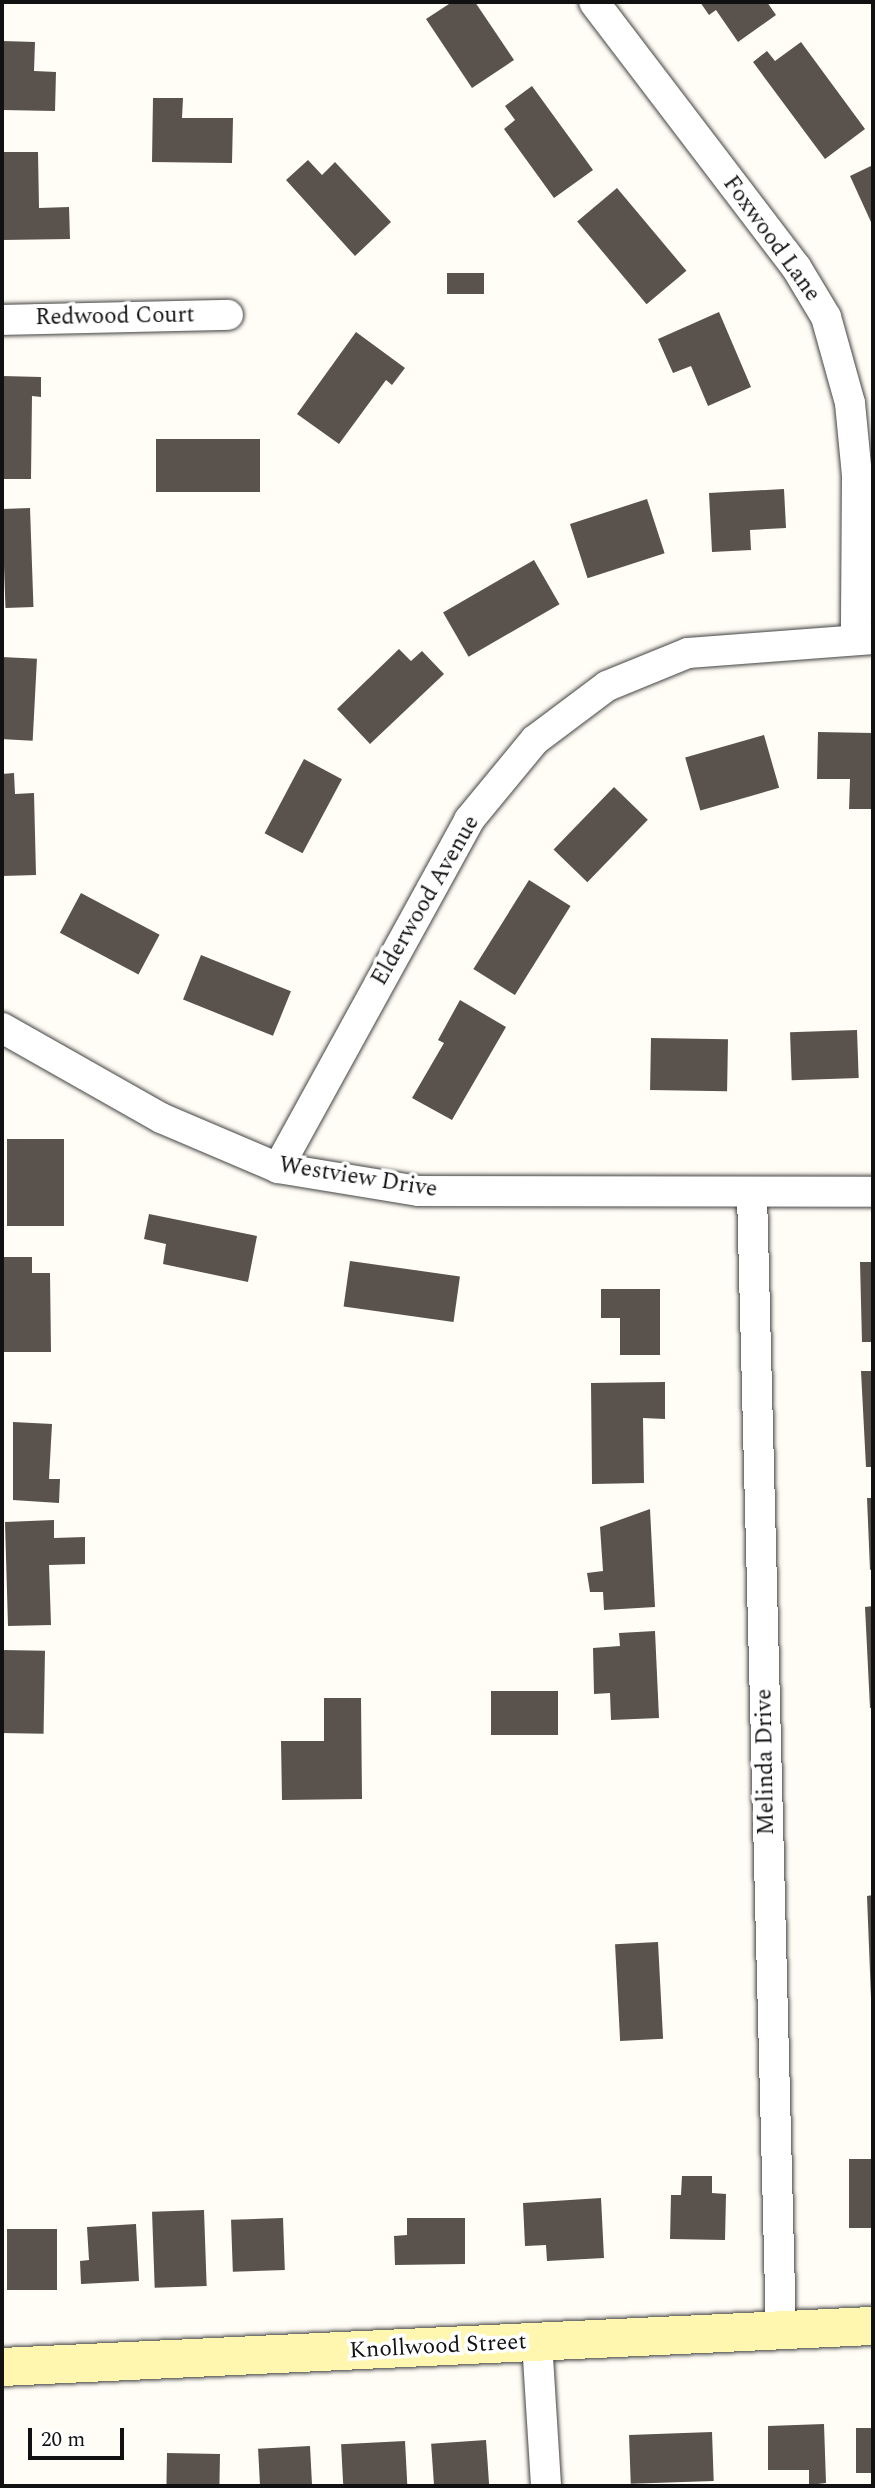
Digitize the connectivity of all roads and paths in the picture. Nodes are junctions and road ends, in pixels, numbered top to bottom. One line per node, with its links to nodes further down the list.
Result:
1 (594, 2): 4 (street, Foxwood Lane)
2 (228, 315): 3 (street, Redwood Court)
3 (2, 320)
4 (865, 639): 6 (street, Elderwood Avenue)
5 (2, 1028): 6 (street, Westview Drive)
6 (278, 1168): 8 (street, Westview Drive)
7 (873, 1192): 8 (street, Westview Drive)
8 (752, 1194): 10 (street, Melinda Drive)
9 (873, 2326): 10 (main road, Knollwood Street)
10 (780, 2329): 11 (main road, Knollwood Street)
11 (537, 2342): 12 (main road, Knollwood Street); 13 (street)
12 (2, 2367)
13 (546, 2486)

